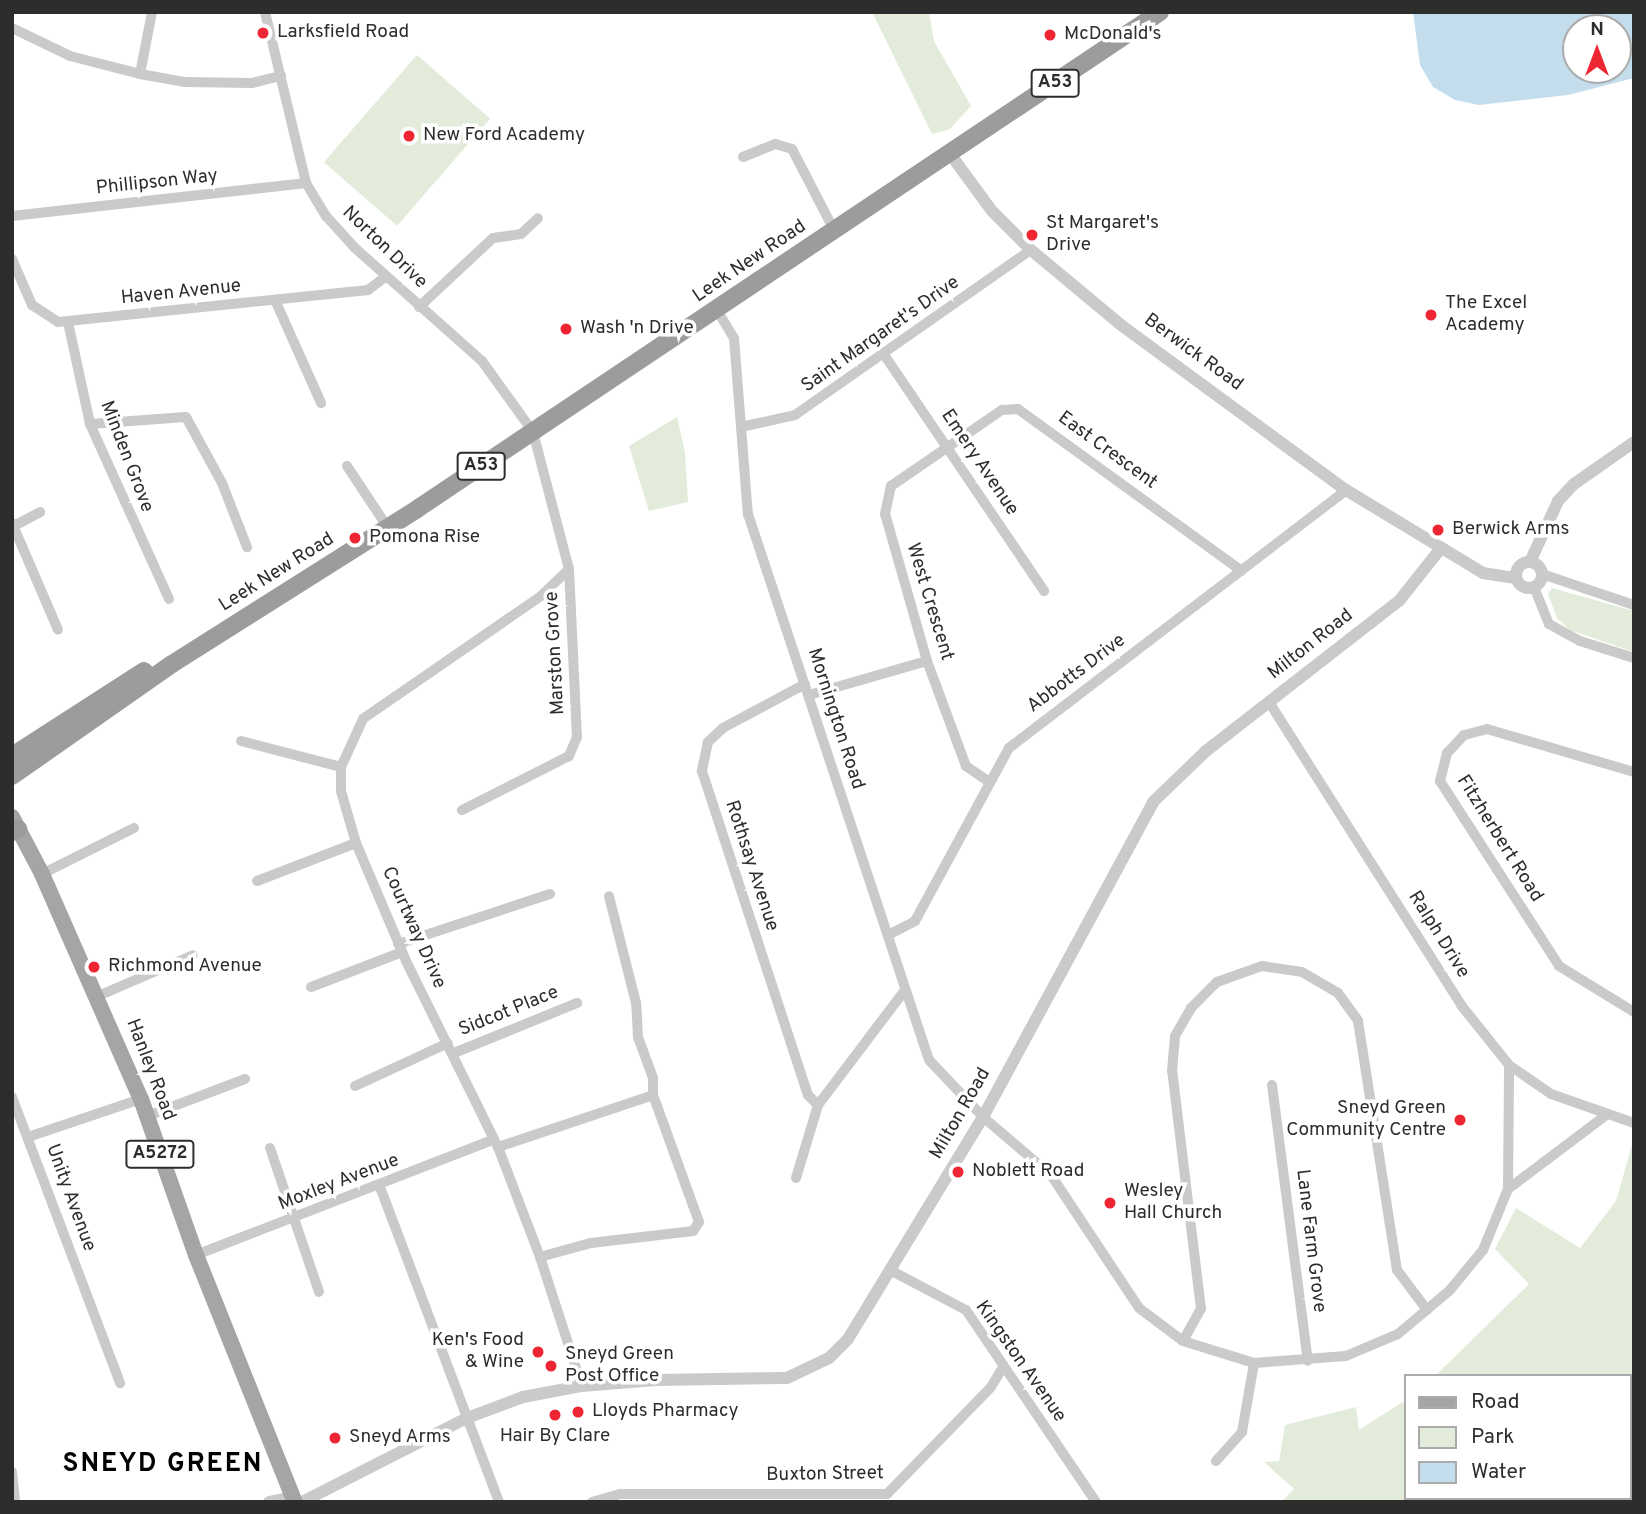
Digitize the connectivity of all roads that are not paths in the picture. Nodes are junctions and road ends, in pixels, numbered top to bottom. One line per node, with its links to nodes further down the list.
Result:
1 (152, 12): 5 (street)
2 (265, 12): 6 (street, Norton Drive)
3 (1160, 12): 7 (highway, Leek New Road / A53)
4 (12, 28): 5 (street)
5 (140, 74): 6 (street)
6 (281, 76): 9 (street, Norton Drive)
7 (951, 155): 12 (highway, Leek New Road / A53); 13 (street, Berwick Road)
8 (743, 157): 12 (street)
9 (306, 183): 10 (street, Phillipson Way); 15 (street, Norton Drive)
10 (12, 216)
11 (538, 218): 17 (street)
12 (834, 230): 18 (highway, Leek New Road / A53)
13 (1031, 250): 20 (street, Saint Margaret's Drive); 28 (street, Berwick Road)
14 (12, 259): 19 (street, Haven Avenue)
15 (385, 276): 16 (street, Haven Avenue); 17 (street, Norton Drive)
16 (275, 300): 19 (street, Haven Avenue); 21 (street)
17 (419, 307): 24 (street, Norton Drive)
18 (717, 310): 23 (street, Mornington Road); 24 (highway, Leek New Road / A53)
19 (68, 322): 22 (street, Minden Grove)
20 (885, 356): 23 (street, Saint Margaret's Drive); 26 (street, Emery Avenue)
21 (321, 403)
22 (90, 424): 32 (street); 41 (street, Minden Grove)
23 (741, 427): 47 (street, Mornington Road)
24 (533, 432): 31 (highway, Leek New Road / A53); 35 (street, Marston Grove)
25 (1634, 442): 34 (street)
26 (945, 445): 36 (street, East Crescent); 40 (street, Emery Avenue); 45 (street, West Crescent)
27 (347, 466): 31 (street)
28 (1346, 490): 33 (street, Berwick Road); 36 (street, Abbotts Drive)
29 (40, 512): 30 (street)
30 (13, 525): 43 (street)
31 (388, 528): 46 (highway, Leek New Road / A53)
32 (247, 547)
33 (1441, 548): 38 (street); 48 (street, Milton Road)
34 (1530, 562): 37 (street); 38 (street)
35 (569, 569): 51 (street, Courtway Drive); 55 (street, Marston Grove)
36 (1242, 571): 54 (street, Abbotts Drive)
37 (1542, 574): 39 (street); 42 (street)
38 (1516, 578): 39 (street)
39 (1534, 587): 44 (street)
40 (1044, 591)
41 (169, 599)
42 (1634, 605)
43 (58, 630)
44 (1634, 658)
45 (927, 661): 47 (street, Rothsay Avenue); 54 (street, West Crescent)
46 (161, 672): 50 (highway); 53 (highway, Leek New Road / A53)
47 (807, 690): 63 (street, Mornington Road); 79 (street, Rothsay Avenue)
48 (1269, 702): 72 (street, Ralph Drive); 82 (street, Milton Road)
49 (241, 741): 51 (street)
50 (12, 756)
51 (341, 767): 58 (street, Courtway Drive)
52 (1634, 772): 70 (street, Fitzherbert Road)
53 (12, 776)
54 (988, 781): 63 (street, Abbotts Drive)
55 (462, 810)
56 (14, 826): 59 (main road, Hanley Road / A5272)
57 (134, 828): 59 (street)
58 (356, 843): 60 (street); 64 (street, Courtway Drive)
59 (42, 874): 68 (main road, Hanley Road / A5272)
60 (257, 881)
61 (550, 894): 64 (street)
62 (609, 896): 76 (street)
63 (888, 935): 67 (street, Mornington Road)
64 (400, 948): 66 (street); 71 (street, Courtway Drive)
65 (194, 955): 68 (street)
66 (311, 987)
67 (905, 990): 79 (street); 82 (street, Mornington Road)
68 (98, 996): 78 (main road, Hanley Road / A5272)
69 (577, 1003): 71 (street, Sidcot Place)
70 (1634, 1012)
71 (451, 1048): 75 (street, Sidcot Place); 85 (street, Courtway Drive)
72 (1509, 1065): 80 (street, Ralph Drive); 89 (street)
73 (245, 1079): 81 (street)
74 (1272, 1085): 97 (street, Lane Farm Grove)
75 (355, 1086)
76 (653, 1095): 85 (street, Moxley Avenue); 92 (street)
77 (12, 1097): 84 (street)
78 (141, 1099): 81 (main road, Hanley Road / A5272); 84 (street, Unity Avenue)
79 (818, 1105): 87 (street)
80 (1605, 1116): 83 (street, Ralph Drive); 89 (street)
81 (145, 1117): 91 (main road, Hanley Road / A5272)
82 (983, 1117): 93 (street, Milton Road); 96 (street)
83 (1634, 1123)
84 (29, 1137): 100 (street, Unity Avenue)
85 (496, 1143): 88 (street, Moxley Avenue); 92 (street, Courtway Drive)
86 (270, 1148): 90 (street)
87 (796, 1178)
88 (380, 1187): 90 (street, Moxley Avenue); 102 (street)
89 (1508, 1189): 95 (street)
90 (296, 1219): 91 (street, Moxley Avenue); 94 (street)
91 (196, 1255): 106 (main road, Hanley Road / A5272)
92 (540, 1257): 101 (street, Courtway Drive)
93 (890, 1270): 99 (street, Kingston Avenue); 101 (street, Milton Road)
94 (319, 1292)
95 (1427, 1310): 96 (street); 97 (street)
96 (1183, 1341): 98 (street)
97 (1308, 1361): 98 (street)
98 (1254, 1363): 103 (street)
99 (1003, 1367): 105 (street, Buxton Street); 111 (street, Kingston Avenue)
100 (120, 1383)
101 (582, 1385): 102 (street, Milton Road)
102 (467, 1418): 106 (street, Milton Road); 109 (street)
103 (1216, 1461)
104 (12, 1472): 107 (street)
105 (696, 1498): 110 (street, Buxton Street)
106 (296, 1500): 108 (street, Milton Road)
107 (15, 1502)
108 (269, 1502)
109 (499, 1502)
110 (592, 1502)
111 (1096, 1502)

